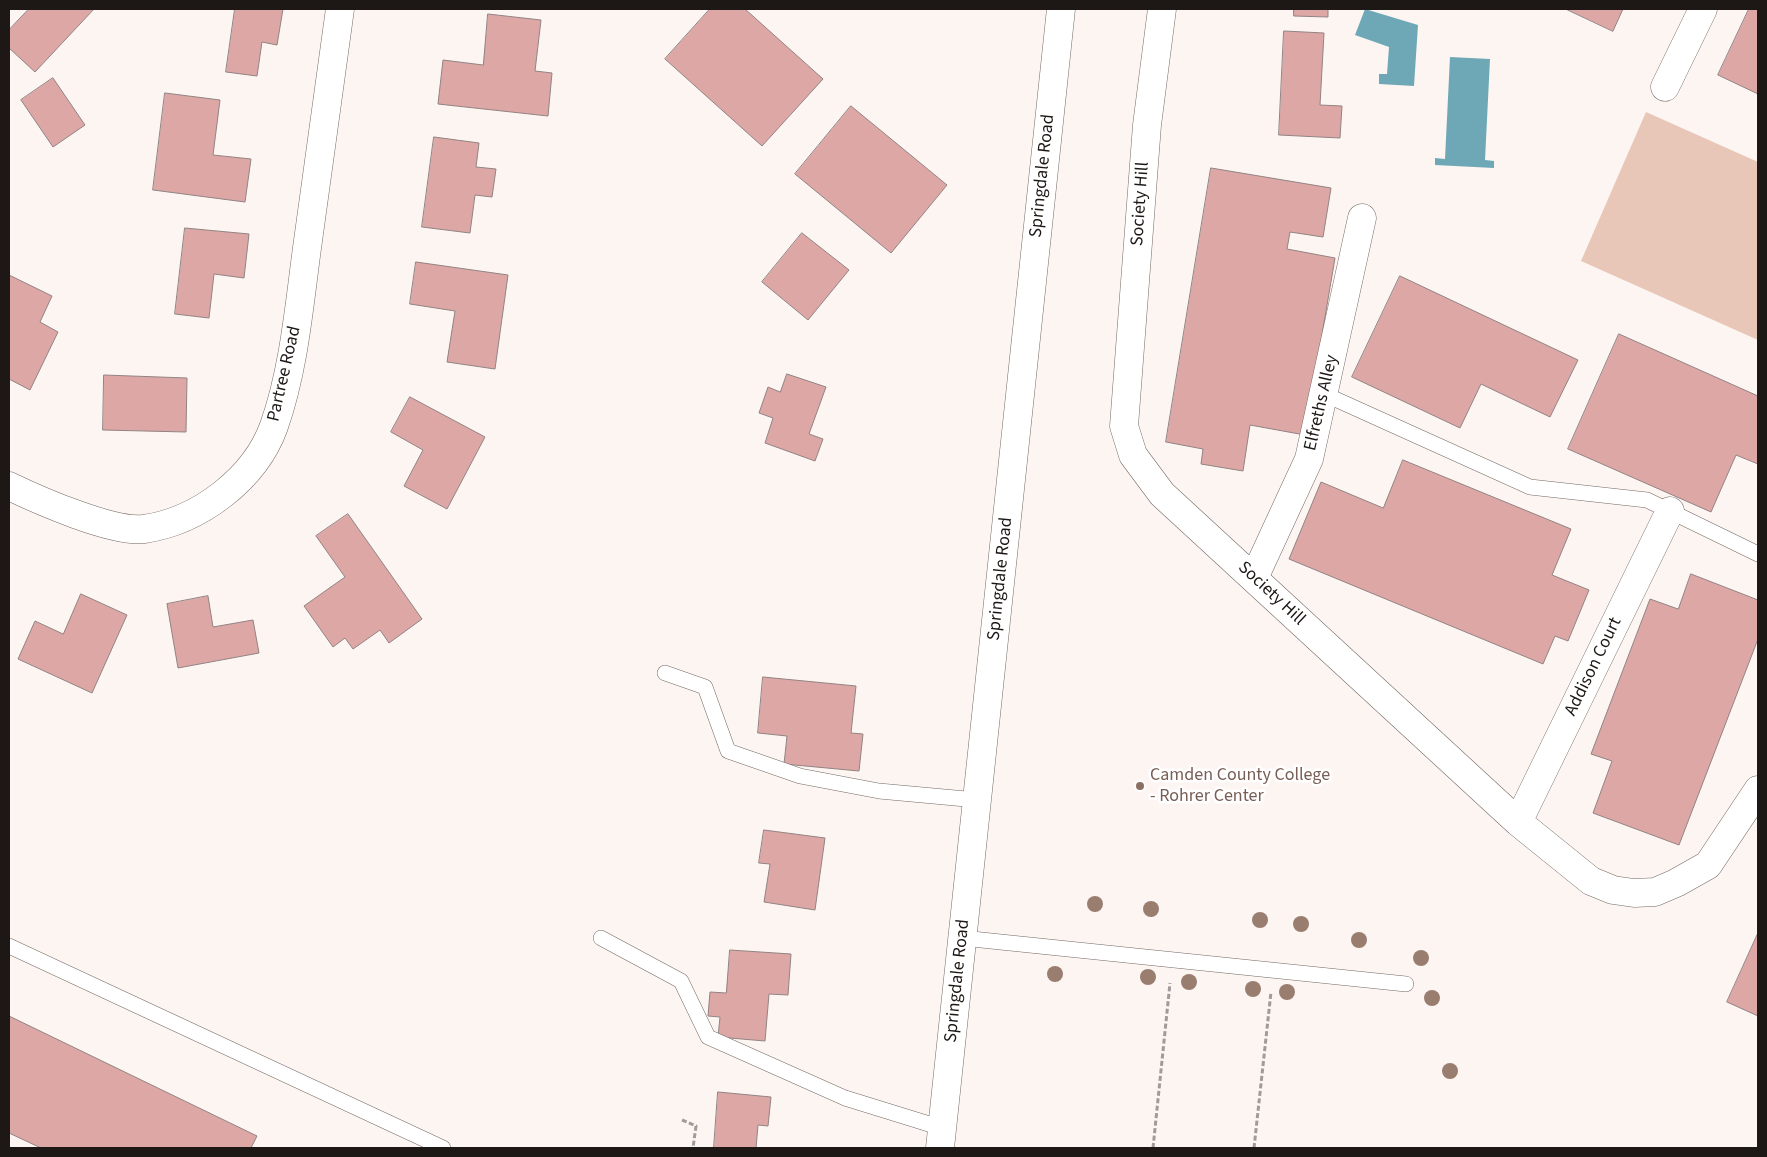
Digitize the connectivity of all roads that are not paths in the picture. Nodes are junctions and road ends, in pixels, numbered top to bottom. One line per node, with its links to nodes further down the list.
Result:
1 (340, 9): 8 (street, Partree Road)
2 (1061, 9): 14 (street, Springdale Road)
3 (1162, 9): 11 (street, Society Hill)
4 (1703, 9): 5 (street)
5 (1665, 87)
6 (1362, 218): 7 (street, Elfreths Alley)
7 (1324, 394): 9 (lane); 11 (street, Elfreths Alley)
8 (9, 486)
9 (1670, 511): 10 (lane); 15 (street, Addison Court)
10 (1758, 554)
11 (1254, 578): 15 (street, Society Hill)
12 (665, 672): 14 (lane)
13 (1758, 790): 15 (street, Society Hill)
14 (977, 800): 17 (street, Springdale Road)
15 (1518, 822)
16 (600, 938): 20 (lane)
17 (962, 938): 19 (lane); 20 (street, Springdale Road)
18 (9, 946): 21 (lane)
19 (1406, 984)
20 (941, 1138)
21 (443, 1148)

